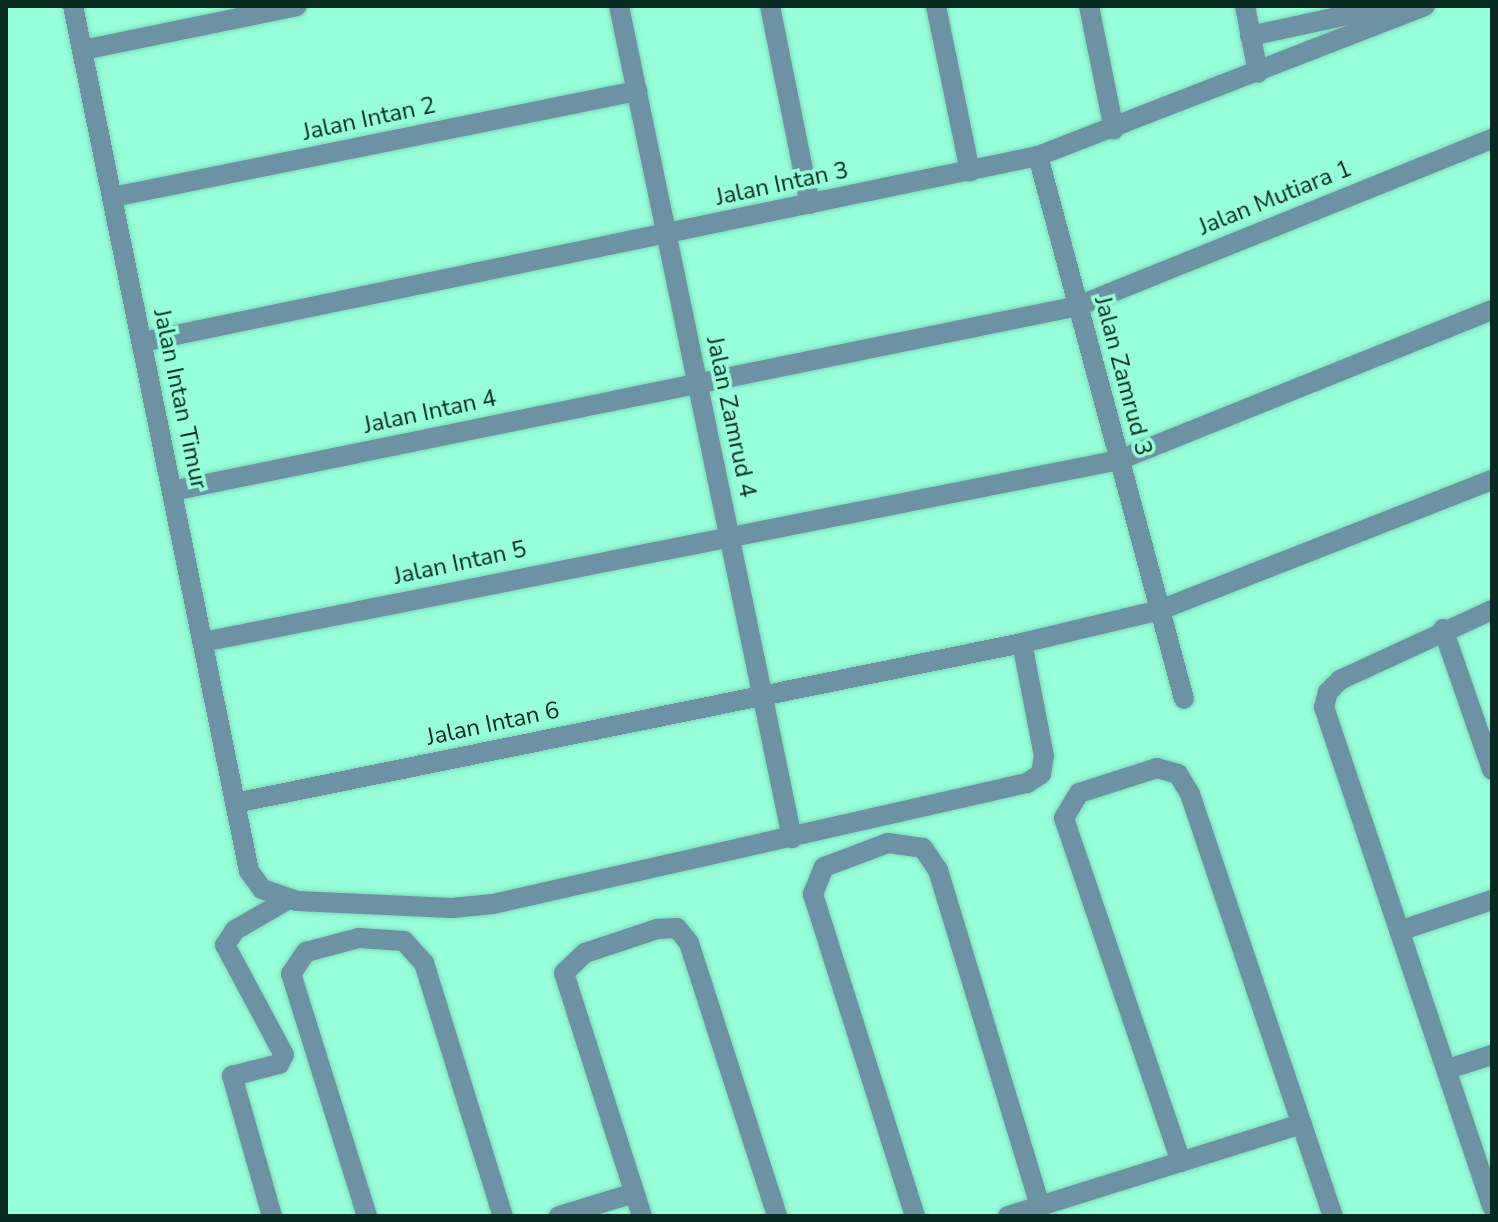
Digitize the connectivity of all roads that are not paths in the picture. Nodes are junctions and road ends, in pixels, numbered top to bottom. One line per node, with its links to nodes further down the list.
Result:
1 (73, 6): 11 (street, Jalan Intan Timur)
2 (297, 6): 9 (street)
3 (619, 6): 13 (street, Jalan Zamrud 4)
4 (770, 6): 19 (street)
5 (936, 6): 17 (street)
6 (1089, 6): 14 (street)
7 (1245, 6): 10 (street)
8 (1419, 8): 10 (street); 12 (street, Jalan Intan 3)
9 (253, 10): 11 (street)
10 (1250, 36): 12 (street)
11 (83, 50): 18 (street, Jalan Intan Timur)
12 (1258, 73): 14 (street, Jalan Intan 3)
13 (637, 91): 18 (street, Jalan Intan 2); 20 (street, Jalan Zamrud 4)
14 (1114, 130): 16 (street, Jalan Intan 3)
15 (1492, 139): 21 (street, Jalan Mutiara 1)
16 (1038, 156): 17 (street, Jalan Intan 3); 21 (street, Jalan Zamrud 3)
17 (970, 172): 19 (street, Jalan Intan 3)
18 (113, 197): 23 (street, Jalan Intan Timur)
19 (810, 204): 20 (street, Jalan Intan 3)
20 (667, 236): 23 (street, Jalan Intan 3); 24 (street, Jalan Zamrud 4)
21 (1078, 306): 24 (street, Jalan Mutiara 1); 25 (street, Jalan Zamrud 3)
22 (1492, 310): 25 (street, Jalan Intan 5)
23 (142, 342): 27 (street, Jalan Intan Timur)
24 (697, 384): 27 (street, Jalan Intan 4); 28 (street, Jalan Zamrud 4)
25 (1119, 460): 28 (street, Jalan Intan 5); 29 (street, Jalan Zamrud 3)
26 (1492, 480): 29 (street)
27 (172, 491): 32 (street, Jalan Intan Timur)
28 (729, 535): 32 (street, Jalan Intan 5); 34 (street, Jalan Zamrud 4)
29 (1160, 610): 33 (street); 35 (street, Jalan Zamrud 3)
30 (1492, 610): 31 (street)
31 (1443, 629): 36 (street); 41 (street)
32 (203, 642): 37 (street, Jalan Intan Timur)
33 (1022, 643): 34 (street); 38 (street)
34 (762, 696): 37 (street, Jalan Intan 6); 38 (street, Jalan Zamrud 4)
35 (1184, 699)
36 (1492, 770)
37 (235, 803): 39 (street)
38 (792, 838): 39 (street)
39 (289, 899): 49 (street)
40 (1492, 900): 41 (street)
41 (1402, 930): 43 (street)
42 (1492, 1055): 43 (street)
43 (1448, 1069): 48 (street)
44 (1302, 1124): 45 (street); 45 (street); 57 (street)
45 (1181, 1162): 47 (street)
46 (634, 1193): 52 (street); 53 (street); 54 (street)
47 (1040, 1206): 55 (street); 56 (street)
48 (1492, 1206)
49 (272, 1216)
50 (367, 1216): 51 (street)
51 (503, 1216)
52 (559, 1216)
53 (642, 1216)
54 (777, 1216)
55 (915, 1216)
56 (1008, 1216)
57 (1333, 1216)

